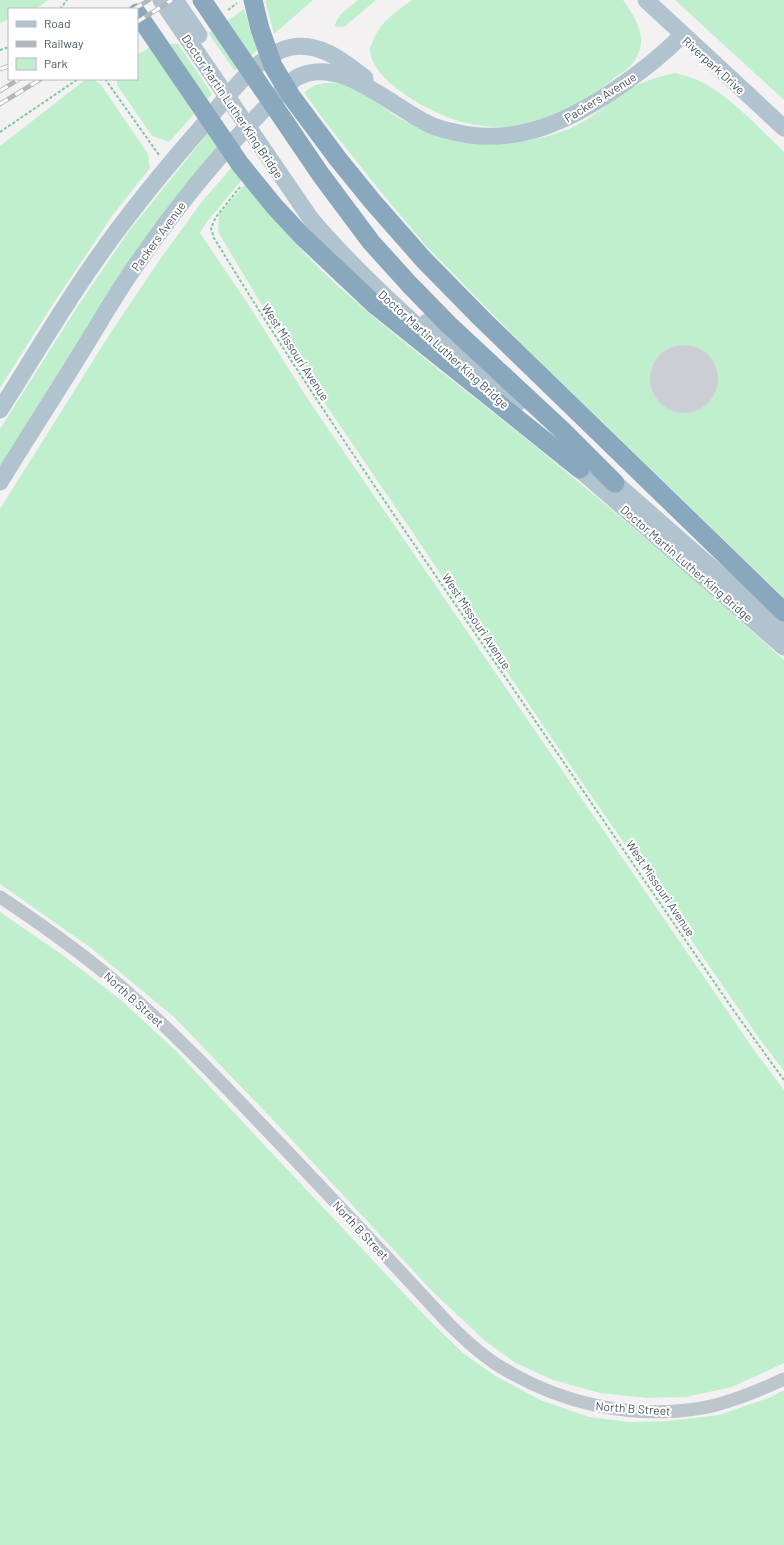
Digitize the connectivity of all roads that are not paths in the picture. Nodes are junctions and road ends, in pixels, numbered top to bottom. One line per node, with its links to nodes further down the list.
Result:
1 (161, 0): 10 (main road, Doctor Martin Luther King Bridge)
2 (175, 0): 10 (main road, Doctor Martin Luther King Bridge)
3 (202, 0): 14 (highway)
4 (253, 0): 15 (highway)
5 (646, 0): 7 (main road, Riverpark Drive)
6 (138, 14): 12 (highway)
7 (682, 35): 8 (main road, Packers Avenue); 9 (main road, Riverpark Drive)
8 (374, 89): 11 (main road, Packers Avenue); 13 (main road, Packers Avenue)
9 (784, 128)
10 (296, 189): 12 (main road, Doctor Martin Luther King Bridge); 14 (main road, Doctor Martin Luther King Bridge)
11 (0, 410)
12 (580, 470): 17 (main road, Doctor Martin Luther King Bridge)
13 (0, 482)
14 (615, 482): 16 (main road, Doctor Martin Luther King Bridge)
15 (784, 612)
16 (784, 631)
17 (784, 647)
18 (0, 897): 19 (street, North B Street)
19 (784, 1378)

